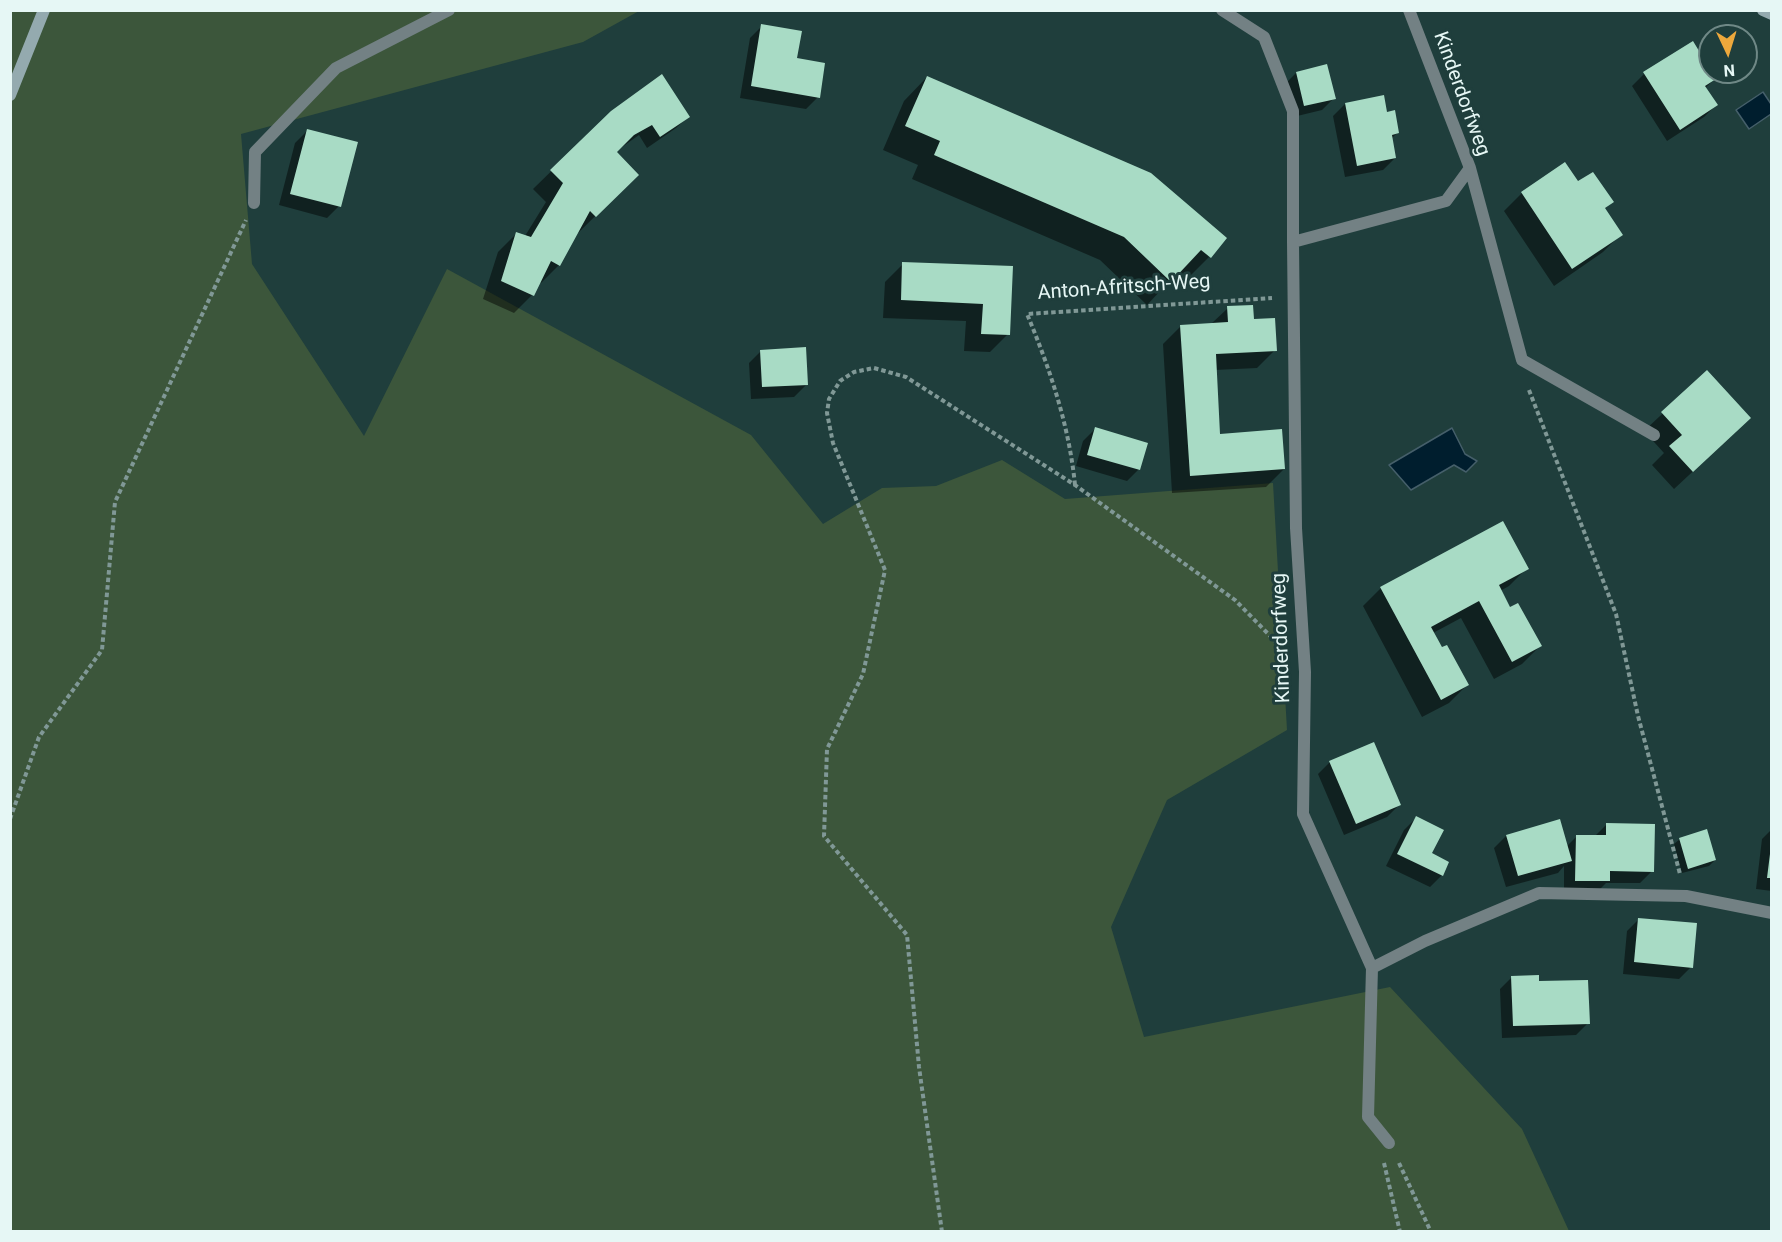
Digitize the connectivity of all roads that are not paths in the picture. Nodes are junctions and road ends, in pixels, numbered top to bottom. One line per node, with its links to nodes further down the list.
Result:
1 (44, 10): 7 (street)
2 (449, 10): 9 (street)
3 (1222, 10): 10 (street)
4 (1409, 10): 8 (street, Kinderdorfweg)
5 (1763, 10): 6 (street)
6 (1772, 14)
7 (10, 95)
8 (1470, 168): 10 (street, Kinderdorfweg); 11 (street)
9 (254, 203)
10 (1293, 243): 13 (street, Kinderdorfweg)
11 (1654, 435)
12 (1772, 913): 13 (street)
13 (1372, 968): 14 (street)
14 (1389, 1143)

